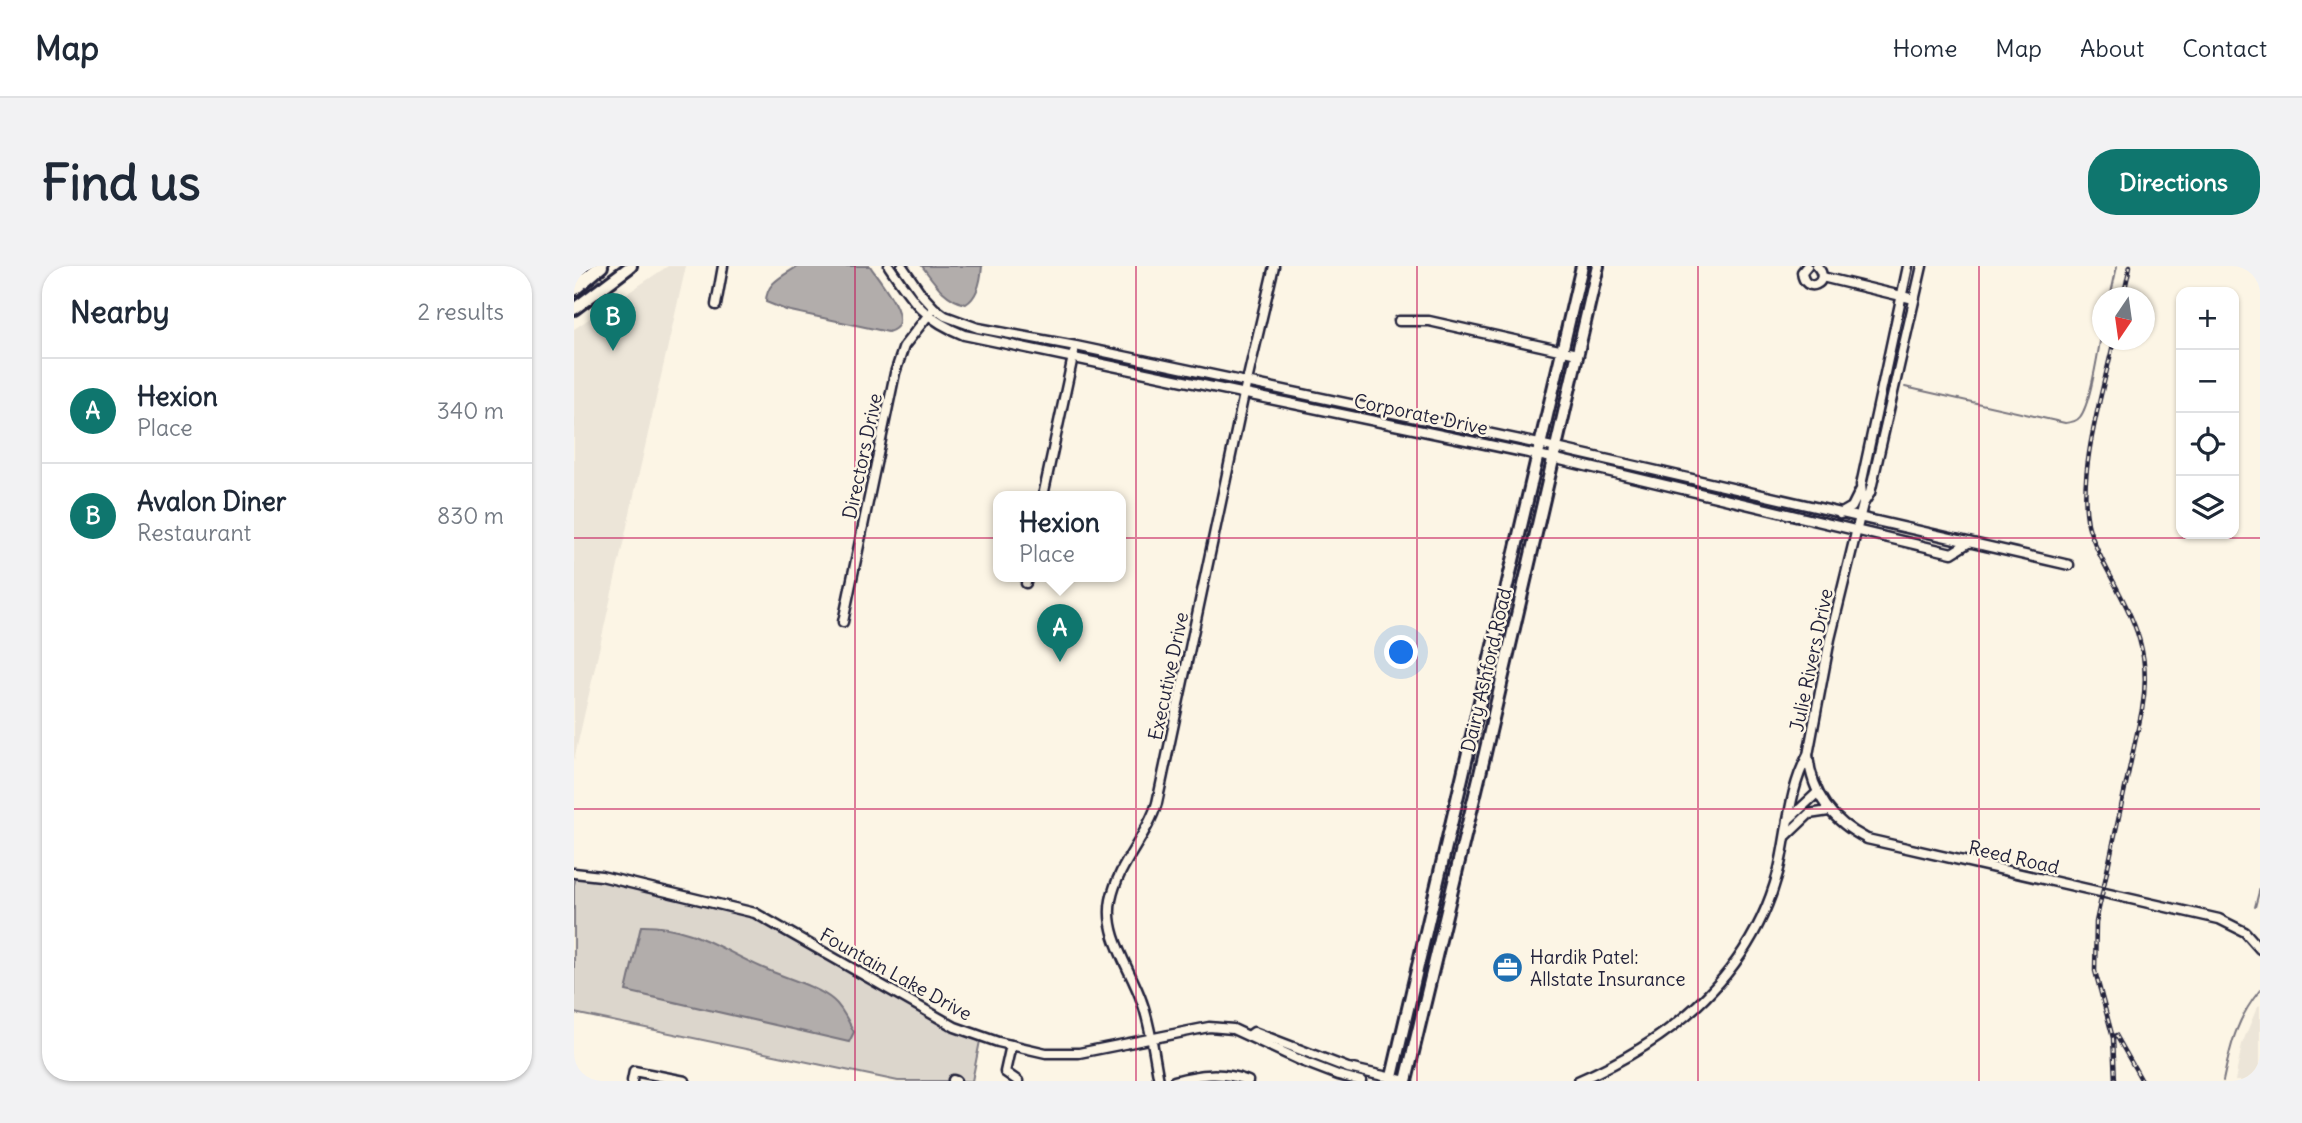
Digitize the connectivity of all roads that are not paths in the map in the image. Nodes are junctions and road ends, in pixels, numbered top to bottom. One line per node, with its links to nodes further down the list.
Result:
1 (601, 266): 14 (highway)
2 (631, 266): 19 (main road)
3 (723, 266): 17 (street)
4 (890, 266): 20 (street, Corporate Drive)
5 (902, 266): 18 (street, Corporate Drive)
6 (1274, 266): 28 (street, Executive Drive)
7 (1581, 266): 23 (main road, Dairy Ashford Road)
8 (1598, 266): 24 (main road, Dairy Ashford Road)
9 (1807, 266): 13 (street)
10 (1817, 266): 13 (street)
11 (1908, 266): 15 (street, Julie Rivers Drive)
12 (1922, 266): 16 (street, Julie Rivers Drive)
13 (1822, 277): 15 (street)
14 (574, 289)
15 (1901, 296): 16 (street); 25 (street, Julie Rivers Drive)
16 (1914, 299): 27 (street, Julie Rivers Drive)
17 (716, 305)
18 (934, 308): 20 (street, Directors Drive); 22 (street, Corporate Drive)
19 (574, 309)
20 (927, 316): 26 (street, Corporate Drive); 46 (street, Directors Drive)
21 (1399, 321): 23 (street)
22 (1076, 346): 26 (street); 28 (street, Corporate Drive)
23 (1561, 351): 24 (street); 32 (main road, Dairy Ashford Road)
24 (1577, 354): 33 (main road, Dairy Ashford Road)
25 (1889, 355): 27 (street); 36 (street, Julie Rivers Drive)
26 (1073, 357): 29 (street, Corporate Drive); 35 (street)
27 (1900, 360): 38 (street, Julie Rivers Drive)
28 (1247, 383): 29 (street, Executive Drive); 30 (street, Corporate Drive)
29 (1244, 394): 31 (street, Corporate Drive); 61 (street, Executive Drive)
30 (1470, 429): 31 (street); 32 (street, Corporate Drive)
31 (1468, 440): 32 (street, Corporate Drive)
32 (1538, 449): 33 (street, Corporate Drive); 47 (main road, Dairy Ashford Road)
33 (1553, 453): 34 (street, Corporate Drive); 37 (street, Corporate Drive); 48 (main road, Dairy Ashford Road)
34 (1704, 482): 37 (street); 39 (street, Corporate Drive)
35 (1045, 491)
36 (1860, 491): 38 (street, Julie Rivers Drive); 39 (street)
37 (1702, 493): 42 (street, Corporate Drive)
38 (1863, 504): 40 (street, Julie Rivers Drive)
39 (1840, 514): 40 (street, Corporate Drive)
40 (1860, 519): 41 (street, Corporate Drive); 42 (street, Julie Rivers Drive)
41 (1891, 526): 43 (street); 44 (street, Corporate Drive)
42 (1858, 530): 43 (street, Corporate Drive); 49 (street, Julie Rivers Drive)
43 (1889, 537): 44 (street, Corporate Drive)
44 (1969, 543): 45 (street, Corporate Drive)
45 (2069, 565)
46 (843, 622)
47 (1468, 749): 48 (main road); 53 (main road, Dairy Ashford Road)
48 (1485, 754): 54 (main road, Dairy Ashford Road)
49 (1808, 755): 50 (street, Reed Road); 52 (street, Julie Rivers Drive)
50 (1817, 793): 51 (street, Reed Road); 52 (street)
51 (1829, 811): 55 (street); 57 (street, Reed Road)
52 (1788, 820): 55 (street, Julie Rivers Drive)
53 (1451, 822): 54 (main road); 58 (main road, Dairy Ashford Road)
54 (1468, 825): 59 (main road, Dairy Ashford Road)
55 (1787, 835): 76 (street, Julie Rivers Drive)
56 (574, 873): 62 (street, Fountain Lake Drive)
57 (2258, 943)
58 (1420, 952): 59 (main road); 67 (main road, Dairy Ashford Road)
59 (1436, 957): 75 (main road, Dairy Ashford Road)
60 (1250, 1035): 61 (street, Fountain Lake Drive); 63 (street, Fountain Lake Drive); 64 (street, Fountain Lake Drive)
61 (1150, 1037): 62 (street, Fountain Lake Drive); 71 (street, Executive Drive)
62 (1010, 1045): 70 (street)
63 (1308, 1053): 64 (street); 67 (street, Fountain Lake Drive)
64 (1304, 1062): 66 (street, Fountain Lake Drive)
65 (1220, 1078): 72 (street); 73 (street)
66 (1347, 1079): 74 (street, Fountain Lake Drive)
67 (1391, 1079): 75 (street, Fountain Lake Drive)
68 (632, 1081): 69 (street)
69 (685, 1081)
70 (1018, 1081)
71 (1159, 1081)
72 (1174, 1081)
73 (1248, 1081)
74 (1362, 1081)
75 (1406, 1081)
76 (1578, 1081)

